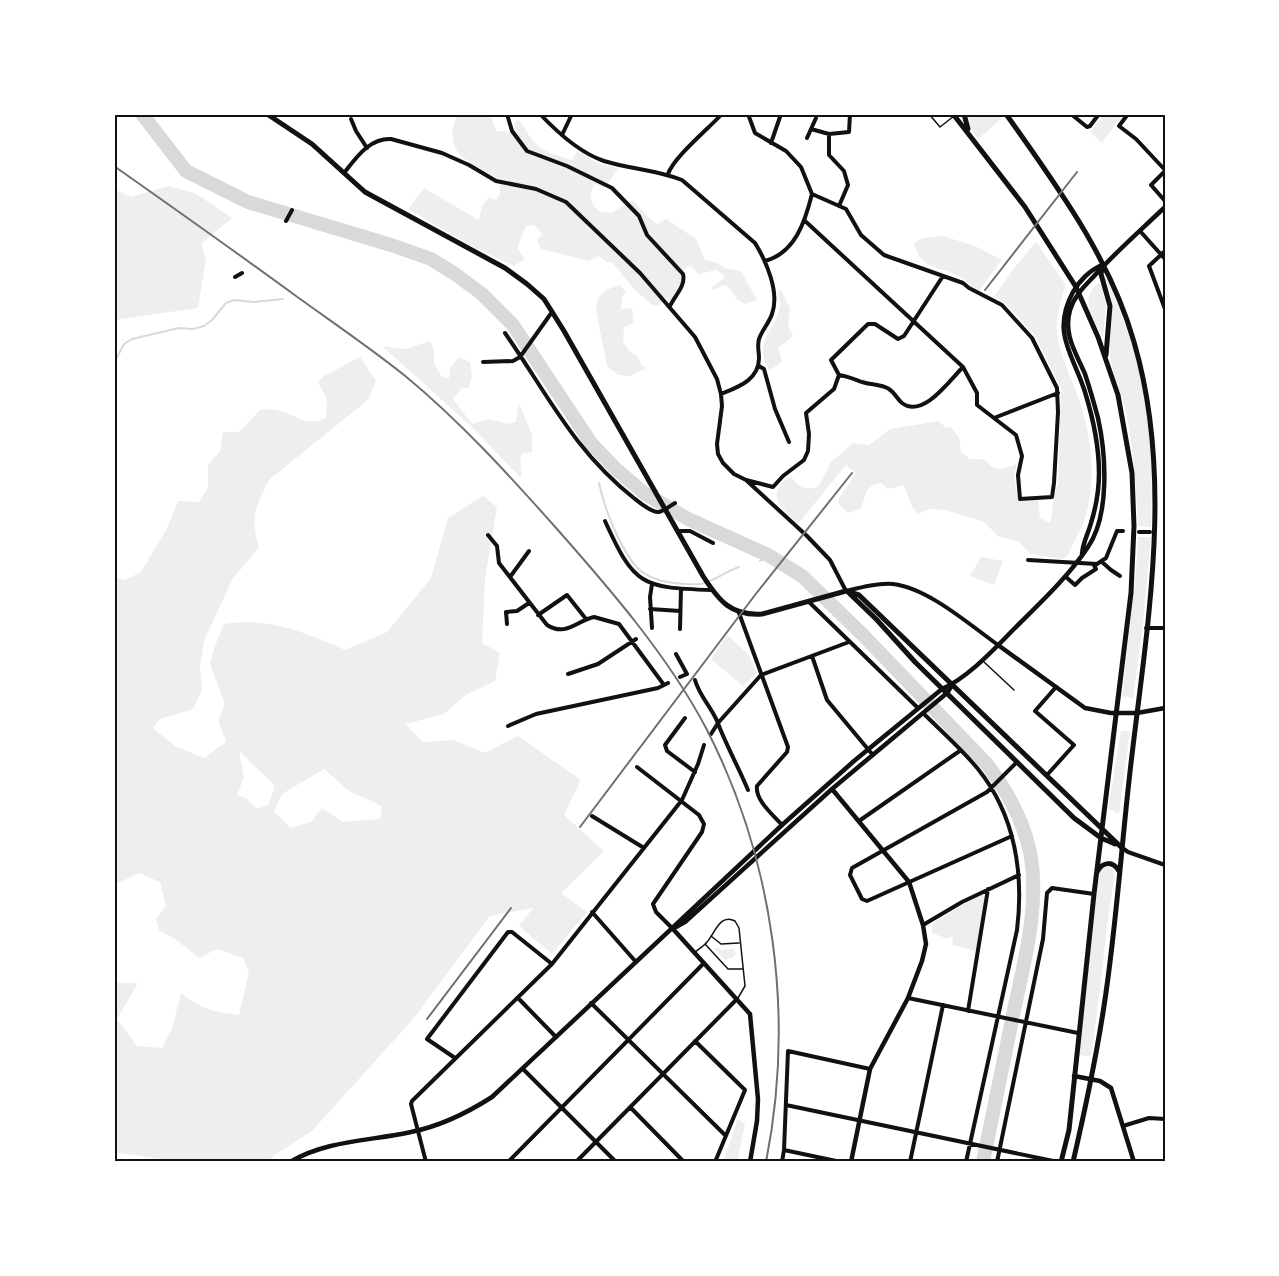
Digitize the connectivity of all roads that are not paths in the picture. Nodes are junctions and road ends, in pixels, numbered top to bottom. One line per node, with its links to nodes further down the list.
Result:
1 (267, 114): 26 (main road)
2 (507, 114): 44 (street)
3 (540, 114): 20 (street)
4 (572, 114): 20 (street)
5 (723, 114): 27 (street)
6 (748, 114): 23 (street)
7 (781, 114): 23 (street)
8 (850, 114): 19 (street)
9 (929, 114): 15 (lane)
10 (964, 114): 22 (main road)
11 (1006, 114): 39 (main road)
12 (1071, 114): 13 (street)
13 (1099, 114)
14 (1128, 114): 25 (street)
15 (954, 115): 22 (main road)
16 (816, 118): 18 (street)
17 (351, 119): 24 (street)
18 (811, 129): 19 (street); 21 (street)
19 (829, 134): 30 (street)
20 (562, 135): 27 (street)
21 (807, 138)
22 (972, 138): 43 (main road)
23 (771, 142): 28 (street)
24 (367, 148): 26 (street); 44 (street)
25 (1165, 170): 29 (street)
26 (344, 173): 46 (main road)
27 (668, 174): 38 (street)
28 (812, 194): 30 (street); 33 (street)
29 (1165, 201)
30 (839, 206): 41 (street)
31 (1165, 207): 35 (street)
32 (292, 210): 34 (street)
33 (804, 220): 38 (street); 47 (street)
34 (286, 221)
35 (1140, 231): 36 (street); 39 (street)
36 (1163, 252): 37 (street); 45 (street)
37 (1165, 259)
38 (765, 261): 52 (street)
39 (1103, 264): 43 (street); 51 (main road); 90 (main road)
40 (242, 273): 42 (street)
41 (943, 276): 47 (street); 55 (street)
42 (235, 277)
43 (1077, 289): 51 (main road); 72 (street)
44 (670, 306): 56 (street)
45 (1165, 309)
46 (552, 311): 49 (street); 61 (main road)
47 (914, 321): 53 (street); 54 (street)
48 (505, 333): 49 (street)
49 (522, 356): 50 (street); 61 (street)
50 (483, 362)
51 (1107, 362): 110 (main road)
52 (759, 366): 56 (street); 58 (street)
53 (963, 367): 54 (street); 57 (street)
54 (839, 375): 59 (street)
55 (1058, 393): 57 (street); 57 (street)
56 (721, 394): 59 (street)
57 (994, 418)
58 (789, 442)
59 (746, 480): 80 (street)
60 (674, 503): 61 (street)
61 (662, 510): 63 (main road)
62 (605, 521): 77 (street)
63 (678, 531): 68 (street); 78 (main road)
64 (1123, 531): 71 (street)
65 (1139, 532): 66 (street)
66 (1150, 532)
67 (488, 534): 75 (street)
68 (713, 543)
69 (528, 551): 75 (street)
70 (1029, 560): 72 (street)
71 (1102, 562): 73 (street); 74 (street)
72 (1076, 564): 73 (street); 76 (street)
73 (1094, 565): 76 (street)
74 (1120, 576)
75 (510, 577): 82 (street)
76 (1066, 577): 95 (street)
77 (652, 584): 79 (street); 83 (street)
78 (711, 588): 79 (street); 85 (main road)
79 (681, 589): 84 (street)
80 (846, 591): 81 (main road); 95 (street); 103 (main road); 106 (main road)
81 (811, 601): 85 (main road); 94 (street)
82 (529, 603): 86 (street); 88 (street)
83 (650, 609): 84 (street); 89 (street)
84 (681, 611): 92 (street)
85 (739, 612): 100 (street)
86 (538, 615): 87 (street); 87 (street)
87 (586, 619): 93 (street)
88 (507, 624)
89 (652, 628)
90 (1146, 628): 91 (street); 111 (main road)
91 (1165, 628)
92 (680, 629)
93 (634, 640): 99 (street); 114 (street)
94 (849, 642): 97 (street); 107 (street)
95 (998, 645): 98 (street); 104 (street)
96 (676, 654): 101 (street)
97 (812, 656): 100 (street); 117 (street)
98 (982, 659): 103 (street); 105 (lane)
99 (568, 674)
100 (761, 675): 113 (street); 130 (street)
101 (680, 678)
102 (695, 680): 113 (street)
103 (953, 684): 106 (street); 123 (main road)
104 (1056, 687): 110 (street); 123 (street)
105 (1014, 690)
106 (945, 691): 107 (street); 109 (street); 120 (main road)
107 (920, 706): 117 (street)
108 (1165, 708): 111 (street)
109 (925, 711): 118 (street); 119 (street)
110 (1117, 713): 111 (street); 131 (main road)
111 (1137, 713): 134 (main road)
112 (686, 718): 122 (street)
113 (718, 723): 115 (street); 125 (street)
114 (507, 726)
115 (711, 734)
116 (704, 745): 122 (street)
117 (868, 749): 119 (street); 130 (street)
118 (961, 750): 124 (street); 129 (street)
119 (872, 754): 126 (street)
120 (1017, 762): 124 (street); 133 (main road)
121 (636, 767): 127 (street)
122 (695, 771): 127 (street)
123 (1046, 776): 131 (main road)
124 (993, 786): 132 (street); 136 (street)
125 (748, 789)
126 (832, 789): 129 (street); 138 (street)
127 (681, 800): 135 (street); 147 (street)
128 (592, 816): 135 (street)
129 (859, 821): 136 (street)
130 (782, 825): 138 (street)
131 (1102, 829): 133 (main road); 134 (main road)
132 (1012, 836): 140 (street); 142 (street)
133 (1101, 838): 134 (main road); 141 (main road)
134 (1121, 847): 137 (street); 139 (main road)
135 (644, 848): 145 (street)
136 (883, 850): 142 (street); 142 (street)
137 (1165, 865)
138 (742, 866): 147 (street)
139 (1119, 871): 141 (main road); 173 (main road)
140 (1019, 875): 143 (street); 162 (street)
141 (1096, 876): 144 (main road)
142 (909, 882): 146 (street)
143 (988, 890): 146 (street); 161 (street)
144 (1094, 894): 163 (street); 164 (main road)
145 (592, 912): 152 (street); 154 (street)
146 (923, 925): 157 (street)
147 (673, 929): 151 (street); 152 (street)
148 (711, 936): 149 (lane); 149 (lane); 150 (lane)
149 (740, 943): 155 (lane)
150 (705, 944): 151 (lane); 155 (lane)
151 (694, 953): 153 (street)
152 (636, 962): 159 (street)
153 (704, 963): 158 (street); 166 (street)
154 (552, 964): 156 (street); 168 (street)
155 (743, 969): 158 (lane)
156 (518, 998): 165 (street); 168 (street)
157 (908, 998): 160 (street); 170 (street)
158 (737, 999): 167 (street); 194 (street)
159 (591, 1003): 165 (street); 166 (street)
160 (943, 1005): 161 (street); 181 (street)
161 (968, 1011): 162 (street)
162 (998, 1017): 163 (street); 184 (street)
163 (1023, 1022): 164 (street); 186 (street)
164 (1078, 1034): 172 (main road)
165 (556, 1037): 169 (street)
166 (628, 1039): 171 (street); 175 (street)
167 (695, 1041): 171 (street); 182 (street)
168 (455, 1058): 180 (street)
169 (523, 1069): 175 (street); 180 (street)
170 (870, 1069): 174 (street); 178 (street)
171 (663, 1074): 176 (street); 182 (street)
172 (1073, 1076): 173 (street); 201 (main road)
173 (1091, 1078): 179 (street); 202 (main road)
174 (786, 1105): 178 (street); 185 (street)
175 (561, 1107): 183 (street); 189 (street)
176 (630, 1107): 183 (street); 192 (street)
177 (1165, 1119): 179 (street)
178 (859, 1121): 181 (street); 197 (street)
179 (1123, 1126): 203 (street)
180 (418, 1131): 187 (street); 188 (street)
181 (916, 1133): 184 (street); 198 (street)
182 (725, 1135): 193 (street)
183 (595, 1142): 190 (street); 191 (street)
184 (970, 1144): 186 (street); 199 (street)
185 (784, 1150): 195 (street); 196 (street)
186 (1000, 1150): 200 (street); 201 (street)
187 (290, 1162)
188 (426, 1162)
189 (508, 1162)
190 (576, 1162)
191 (616, 1162)
192 (684, 1162)
193 (714, 1162)
194 (750, 1162)
195 (782, 1162)
196 (841, 1162)
197 (851, 1162)
198 (910, 1162)
199 (966, 1162)
200 (997, 1162)
201 (1060, 1162)
202 (1073, 1162)
203 (1134, 1162)

